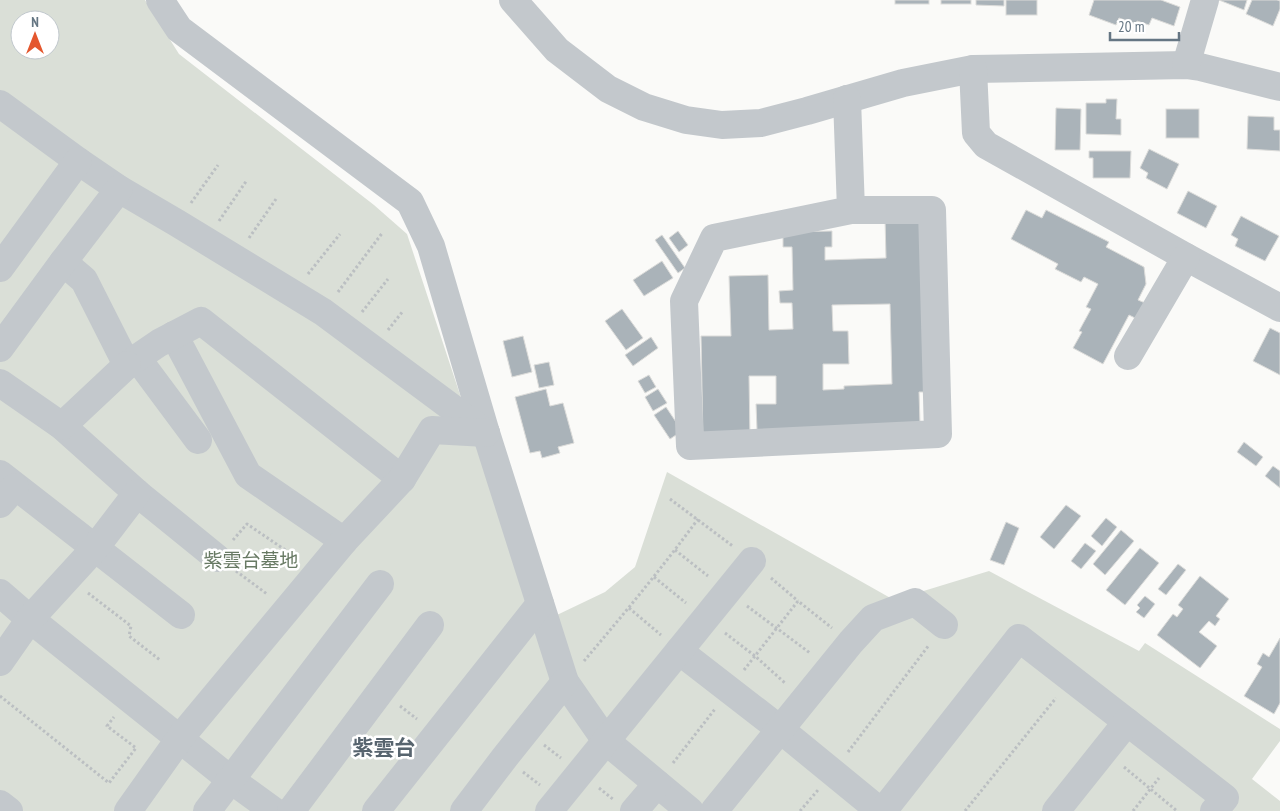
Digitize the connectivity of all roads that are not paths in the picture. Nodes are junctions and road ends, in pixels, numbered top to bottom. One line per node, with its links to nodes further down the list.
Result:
1 (160, 0): 23 (street)
2 (513, 0): 7 (street)
3 (1205, 0): 4 (street)
4 (1186, 65): 5 (street); 6 (street)
5 (973, 70): 7 (street); 12 (street)
6 (1280, 87)
7 (847, 99): 11 (street)
8 (0, 104): 9 (street)
9 (78, 161): 10 (street); 14 (street)
10 (119, 190): 13 (street); 23 (street)
11 (851, 210): 11 (street)
12 (1186, 257): 15 (street); 19 (street)
13 (63, 262): 16 (street); 20 (street)
14 (0, 268)
15 (1280, 308)
16 (9, 316): 18 (street)
17 (174, 335): 20 (street); 25 (street); 28 (street)
18 (0, 348)
19 (1128, 356)
20 (132, 361): 22 (street); 24 (street)
21 (0, 383): 22 (street)
22 (62, 426): 27 (street)
23 (486, 433): 25 (street); 34 (street)
24 (198, 440)
25 (402, 479): 28 (street)
26 (5, 489): 29 (street)
27 (137, 493): 29 (street); 30 (street)
28 (344, 541): 44 (street)
29 (95, 548): 35 (street); 36 (street)
30 (218, 558)
31 (752, 561): 39 (street)
32 (380, 584): 46 (street)
33 (0, 593): 36 (street)
34 (540, 604): 41 (street); 54 (street)
35 (181, 614)
36 (30, 619): 40 (street); 44 (street)
37 (430, 625): 53 (street)
38 (944, 625): 43 (street)
39 (679, 651): 43 (street); 45 (street)
40 (0, 662)
41 (565, 682): 45 (street); 55 (street)
42 (1127, 722): 60 (street); 61 (street); 62 (street)
43 (781, 730): 59 (street); 60 (street)
44 (180, 738): 46 (street); 50 (street)
45 (606, 741): 47 (street); 56 (street)
46 (231, 780): 51 (street); 52 (street)
47 (657, 784): 57 (street); 58 (street)
48 (0, 804): 49 (street)
49 (10, 811)
50 (128, 811)
51 (207, 811)
52 (274, 811)
53 (291, 811)
54 (376, 811)
55 (464, 811)
56 (549, 811)
57 (634, 811)
58 (690, 811)
59 (714, 811)
60 (882, 811)
61 (1056, 811)
62 (1214, 811)

